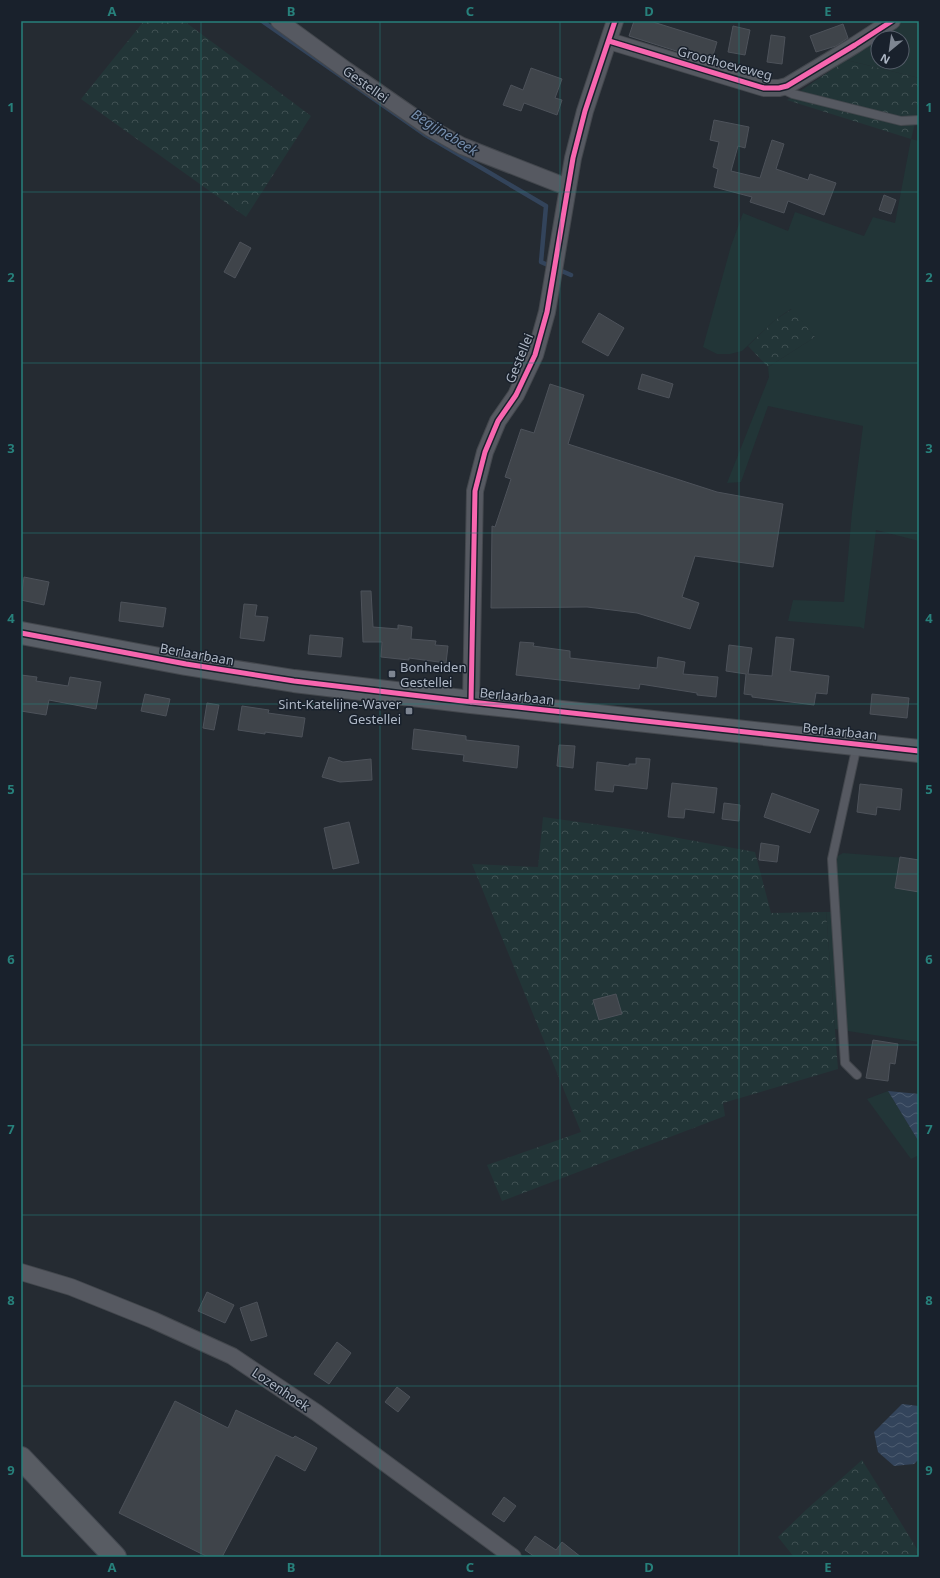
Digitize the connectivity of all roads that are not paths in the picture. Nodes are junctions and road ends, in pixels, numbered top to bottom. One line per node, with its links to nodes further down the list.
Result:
1 (279, 21): 7 (street, Gestellei)
2 (615, 21): 4 (street, Gestellei)
3 (892, 21): 5 (street, Groothoeveweg)
4 (609, 41): 5 (street, Groothoeveweg); 7 (street, Gestellei)
5 (779, 88): 6 (lane)
6 (919, 120)
7 (567, 187): 9 (street, Gestellei)
8 (21, 633): 9 (street, Berlaarbaan)
9 (471, 702): 10 (street, Berlaarbaan)
10 (857, 744): 11 (street, Berlaarbaan); 12 (lane)
11 (919, 750)
12 (857, 1075)
13 (21, 1272): 16 (street, Lozenhoek)
14 (21, 1458): 15 (main road)
15 (114, 1557)
16 (513, 1557)

